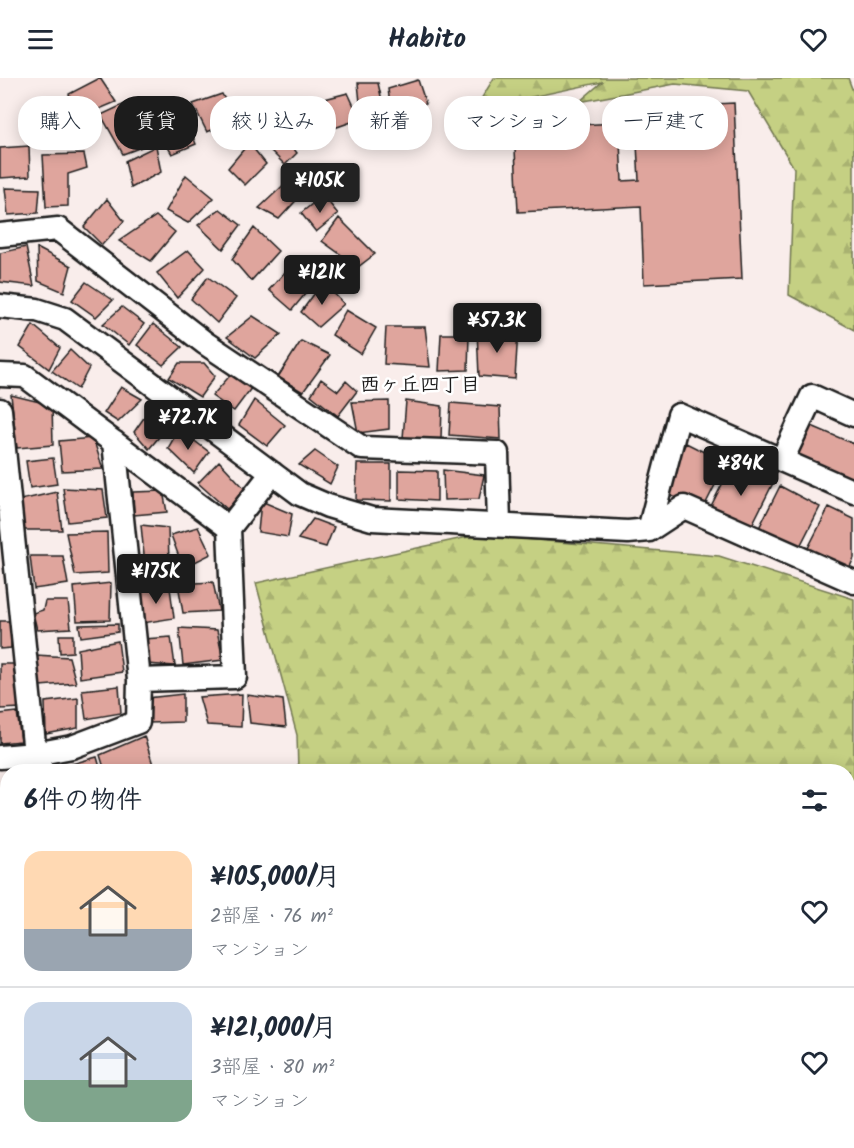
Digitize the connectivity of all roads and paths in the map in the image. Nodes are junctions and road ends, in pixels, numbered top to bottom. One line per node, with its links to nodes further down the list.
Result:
1 (0, 235): 10 (street)
2 (0, 306): 8 (street)
3 (0, 375): 6 (street)
4 (0, 410): 16 (street)
5 (854, 415): 7 (street)
6 (114, 442): 11 (street); 14 (street)
7 (782, 460): 9 (street); 12 (street)
8 (272, 473): 10 (street); 11 (street)
9 (854, 492)
10 (499, 524): 12 (street)
11 (229, 528): 14 (street)
12 (649, 530): 13 (street)
13 (854, 582)
14 (139, 680): 16 (street)
15 (0, 757): 16 (street)
16 (39, 762)

